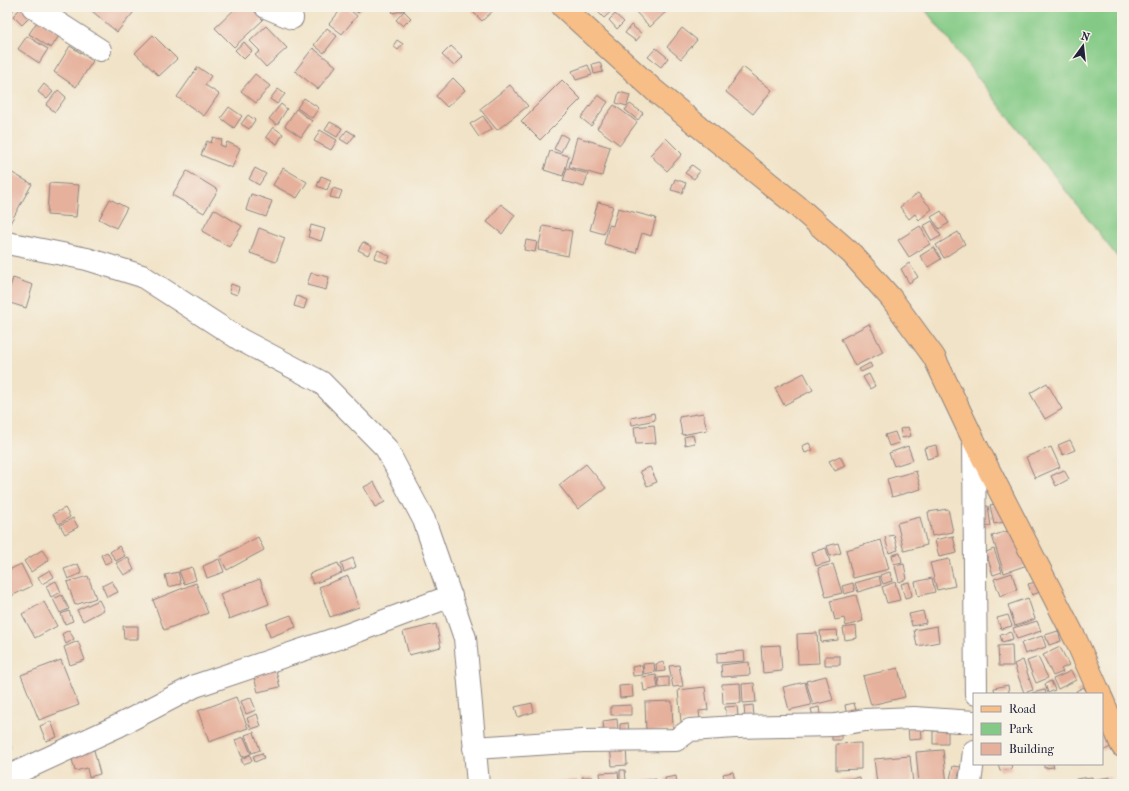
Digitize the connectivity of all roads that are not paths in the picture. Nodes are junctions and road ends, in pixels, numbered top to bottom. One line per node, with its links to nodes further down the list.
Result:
1 (33, 7): 5 (street)
2 (266, 7): 4 (street)
3 (562, 7): 7 (main road)
4 (292, 18)
5 (100, 50)
6 (7, 243): 8 (street)
7 (974, 441): 9 (street); 10 (main road)
8 (451, 596): 14 (street); 16 (street)
9 (976, 693)
10 (1100, 693)
11 (1103, 701): 13 (main road)
12 (973, 722): 14 (street)
13 (1122, 746)
14 (474, 748): 17 (street)
15 (973, 759): 18 (street)
16 (7, 777)
17 (478, 784)
18 (970, 784)

